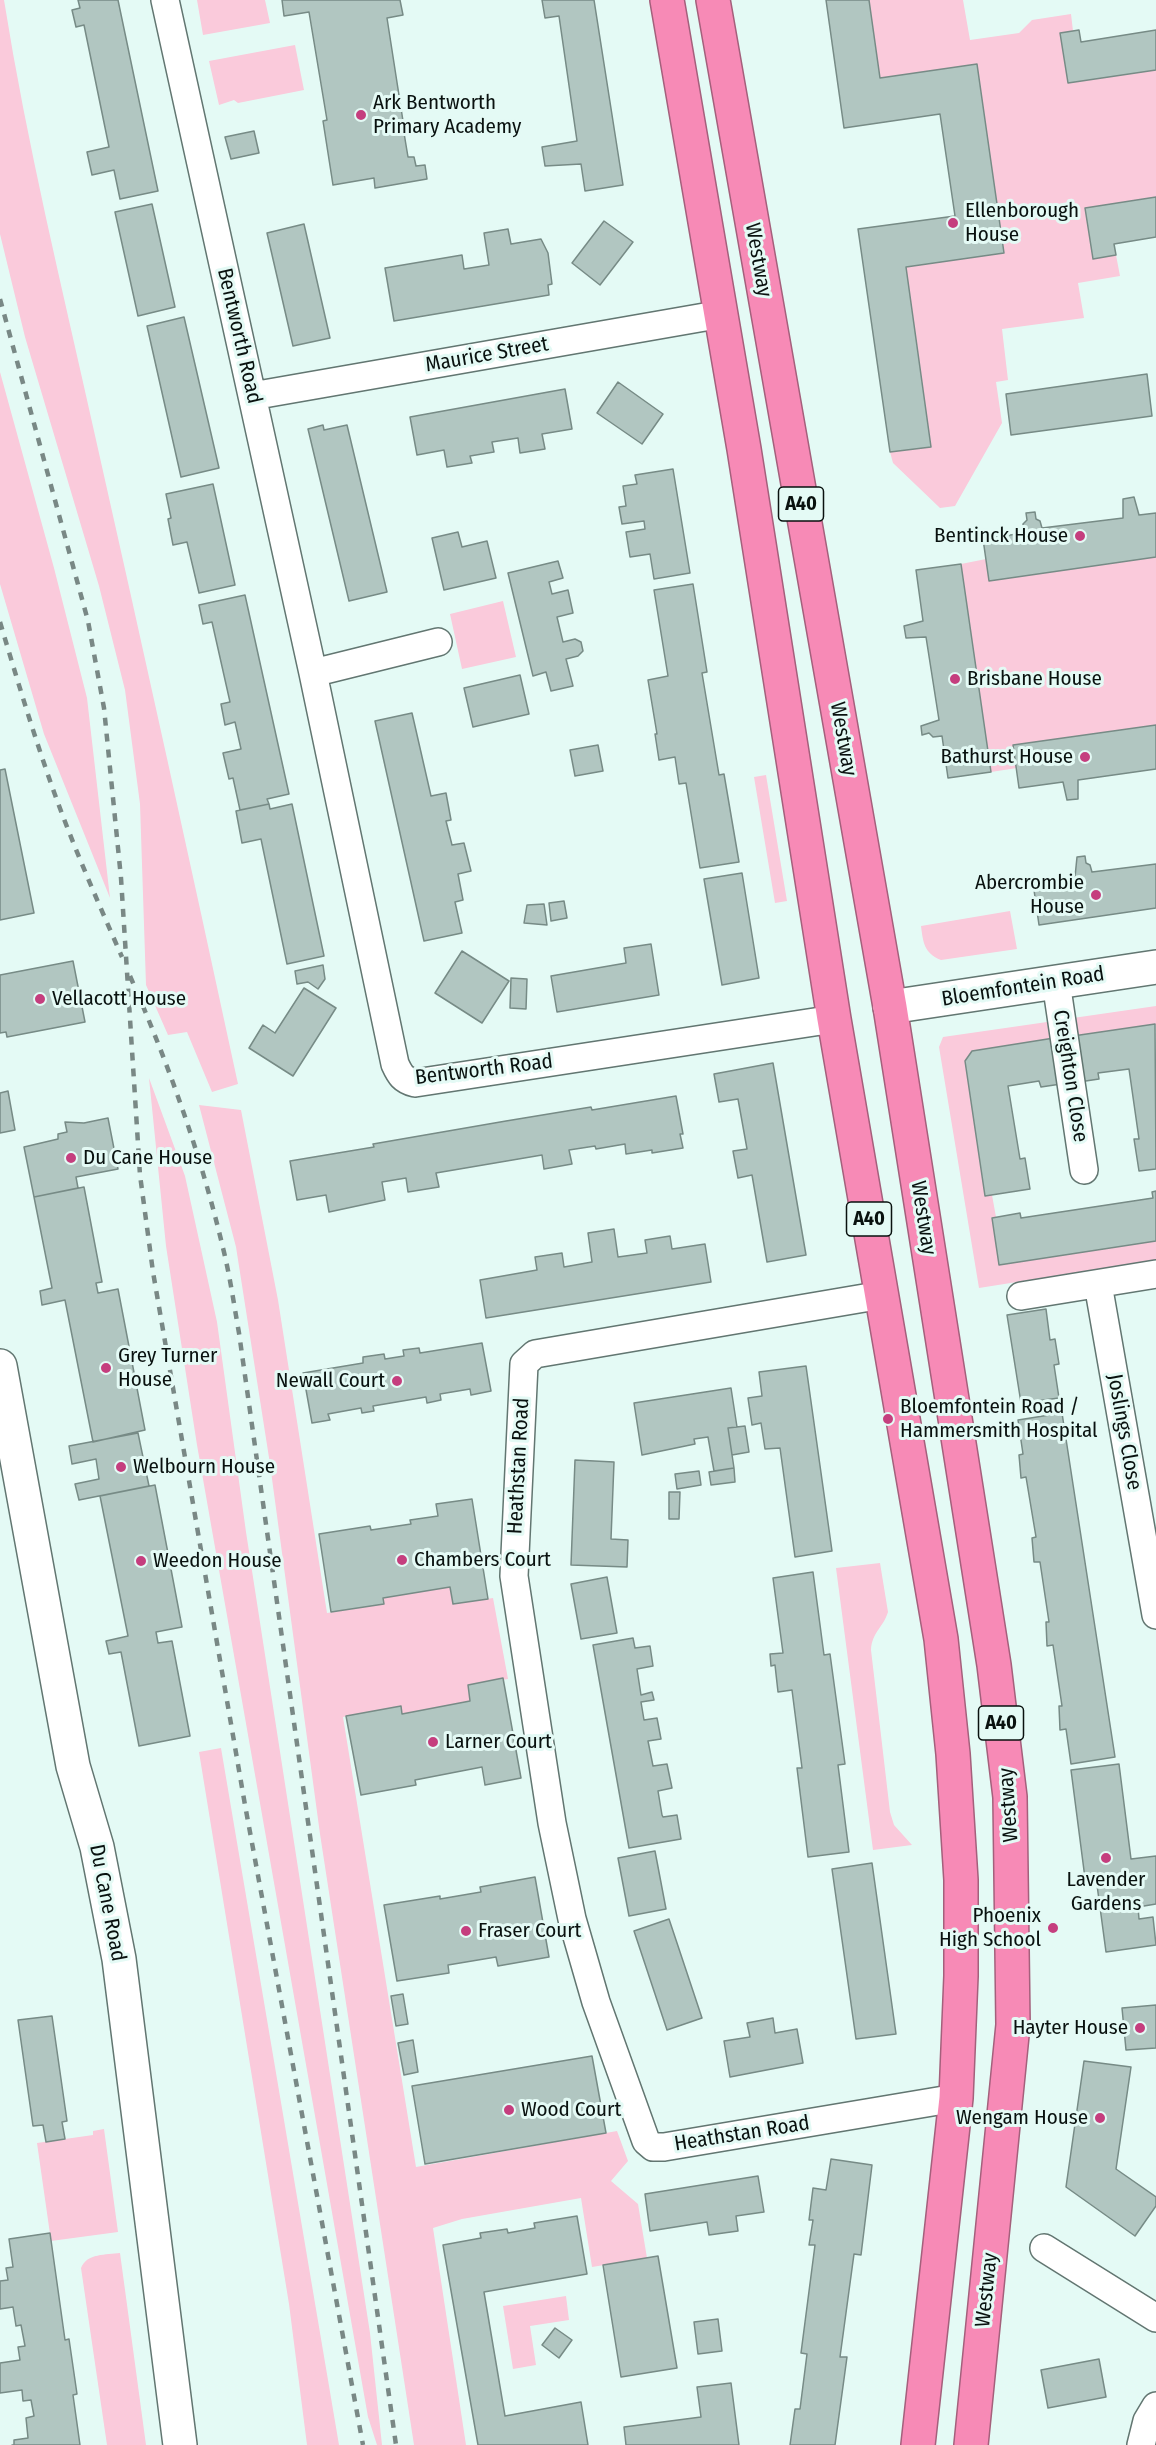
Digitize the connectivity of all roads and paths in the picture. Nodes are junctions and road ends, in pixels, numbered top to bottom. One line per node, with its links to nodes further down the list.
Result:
1 (165, 0): 5 (street, Bentworth Road)
2 (667, 0): 4 (highway, A40)
3 (713, 0): 10 (highway, Westway / A40)
4 (722, 314): 5 (street, Maurice Street); 11 (highway, A40)
5 (252, 396): 7 (street, Bentworth Road)
6 (438, 642): 7 (street)
7 (313, 673): 11 (street, Bentworth Road)
8 (1156, 967): 9 (street, Bloemfontein Road)
9 (1056, 982): 10 (street, Bloemfontein Road); 12 (street, Creighton Close)
10 (890, 1007): 25 (highway, Westway / A40)
11 (834, 1019): 15 (highway, A40)
12 (1084, 1170)
13 (1156, 1274): 14 (street)
14 (1098, 1284): 16 (street); 18 (street, Joslings Close)
15 (882, 1295): 19 (highway, A40); 19 (street, Heathstan Road)
16 (1021, 1296)
17 (0, 1366): 23 (street, Du Cane Road)
18 (1156, 1615)
19 (956, 2098): 24 (highway, A40)
20 (1044, 2248): 21 (street)
21 (1156, 2318)
22 (1156, 2406): 26 (street)
23 (180, 2445)
24 (918, 2445)
25 (971, 2445)
26 (1141, 2445)

